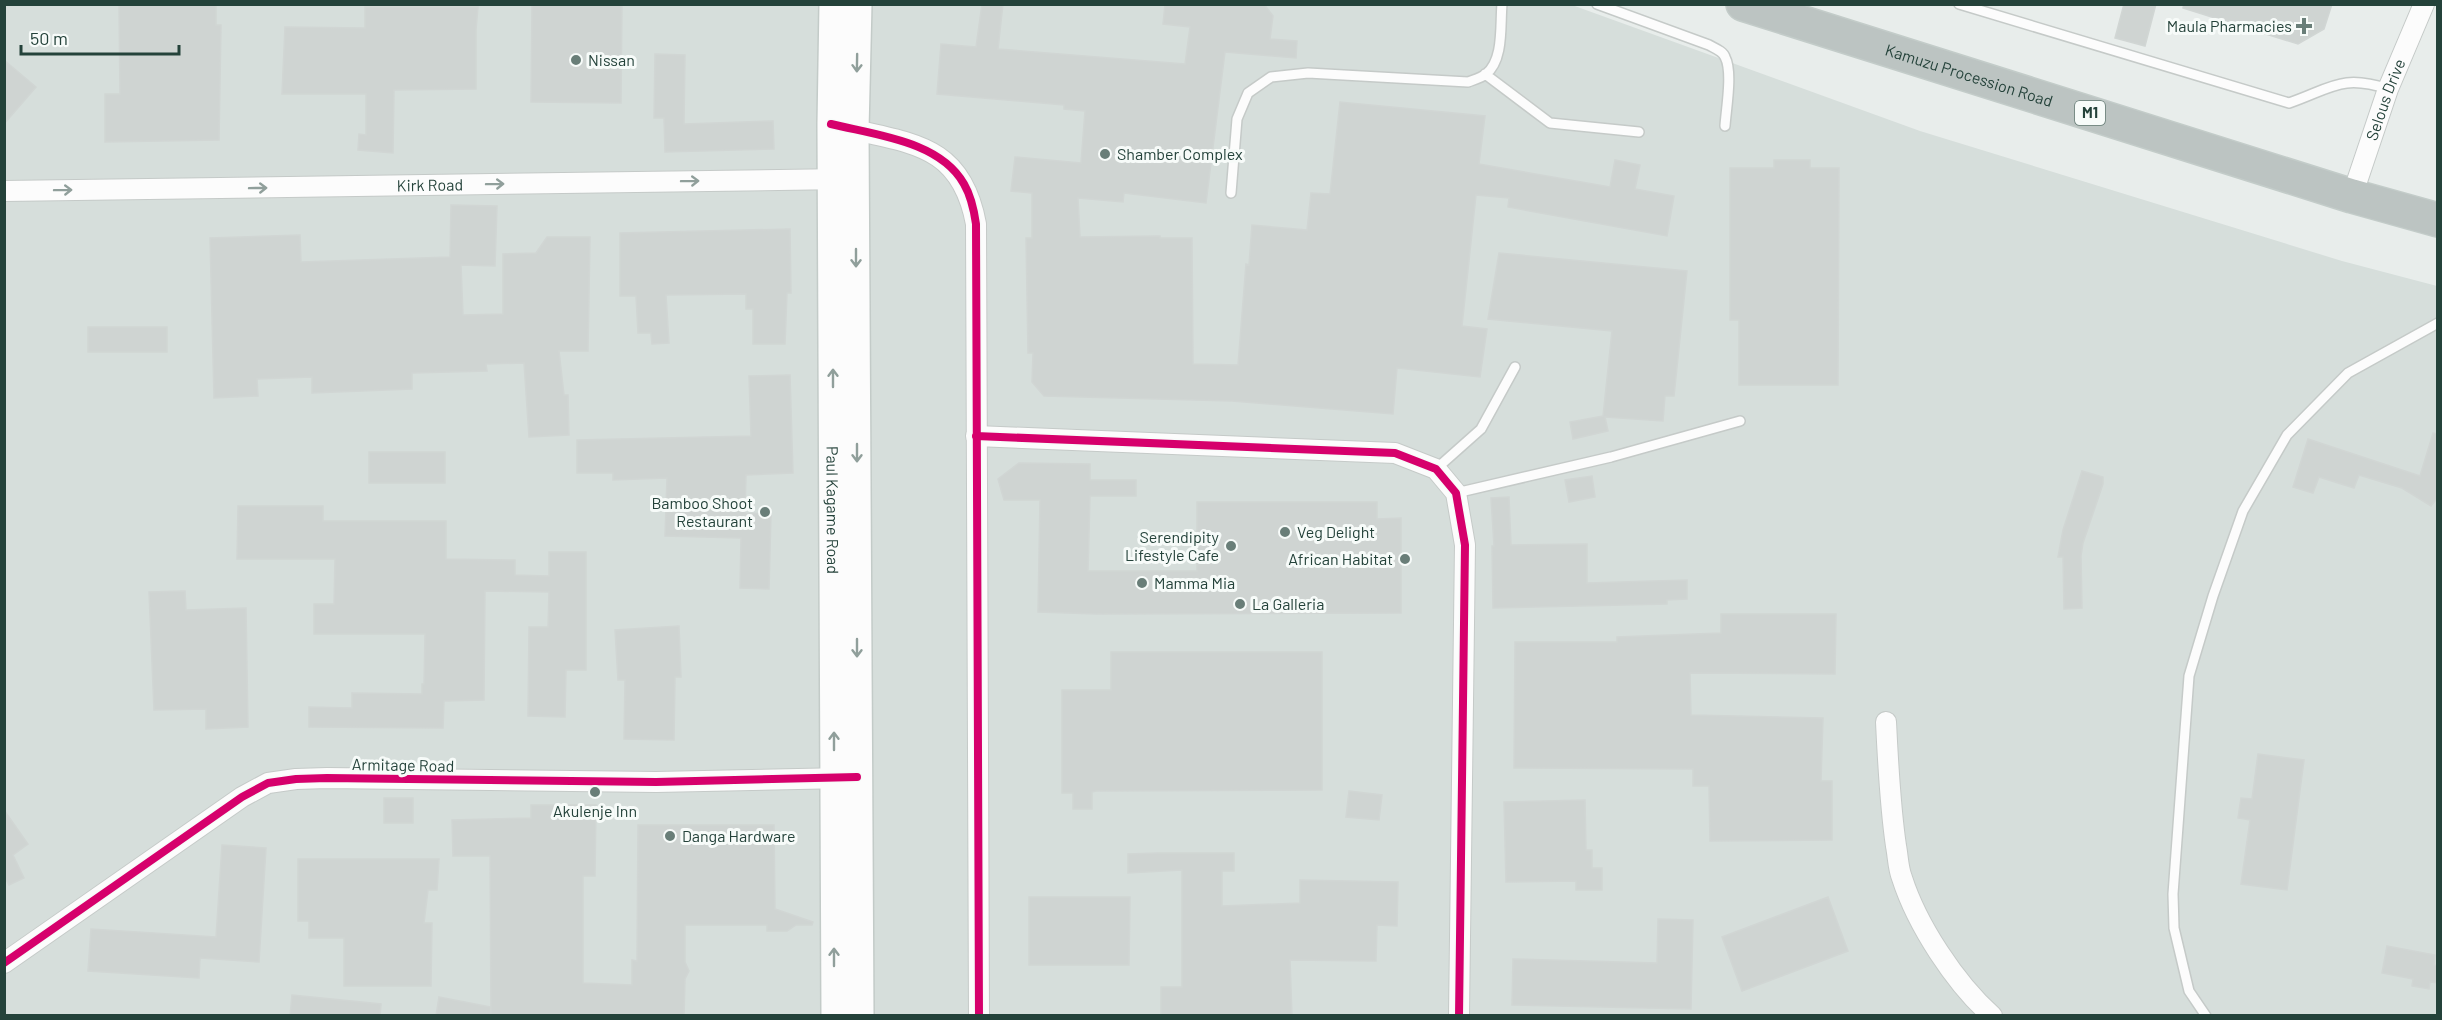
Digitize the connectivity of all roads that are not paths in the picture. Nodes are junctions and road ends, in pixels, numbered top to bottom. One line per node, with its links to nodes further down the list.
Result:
1 (833, 4): 11 (main road, Paul Kagame Road)
2 (858, 4): 11 (main road, one-way to 11)
3 (1502, 4): 8 (lane)
4 (1597, 4): 10 (lane)
5 (1743, 4): 16 (highway, Kamuzu Procession Road / M1)
6 (1959, 4): 9 (lane)
7 (2424, 4): 9 (street, Selous Drive)
8 (1485, 74): 12 (lane); 15 (lane)
9 (2388, 89): 16 (street, Selous Drive)
10 (1725, 126)
11 (843, 127): 13 (main road, Paul Kagame Road); 21 (street)
12 (1640, 132)
13 (844, 179): 14 (street, Kirk Road, one-way to 13); 25 (main road, Paul Kagame Road)
14 (4, 191)
15 (1231, 193)
16 (2352, 196): 17 (highway, Kamuzu Procession Road / M1)
17 (2438, 220)
18 (2438, 323): 32 (lane)
19 (1515, 367): 22 (lane)
20 (1740, 421): 23 (lane)
21 (976, 436): 22 (street); 29 (street)
22 (1436, 469): 23 (street)
23 (1456, 493): 30 (street)
24 (1886, 722): 31 (street)
25 (845, 778): 26 (street, Armitage Road); 27 (main road, Paul Kagame Road, one-way to 25); 28 (main road)
26 (4, 963)
27 (835, 1016)
28 (860, 1016)
29 (979, 1016)
30 (1459, 1016)
31 (1992, 1016)
32 (2206, 1016)

